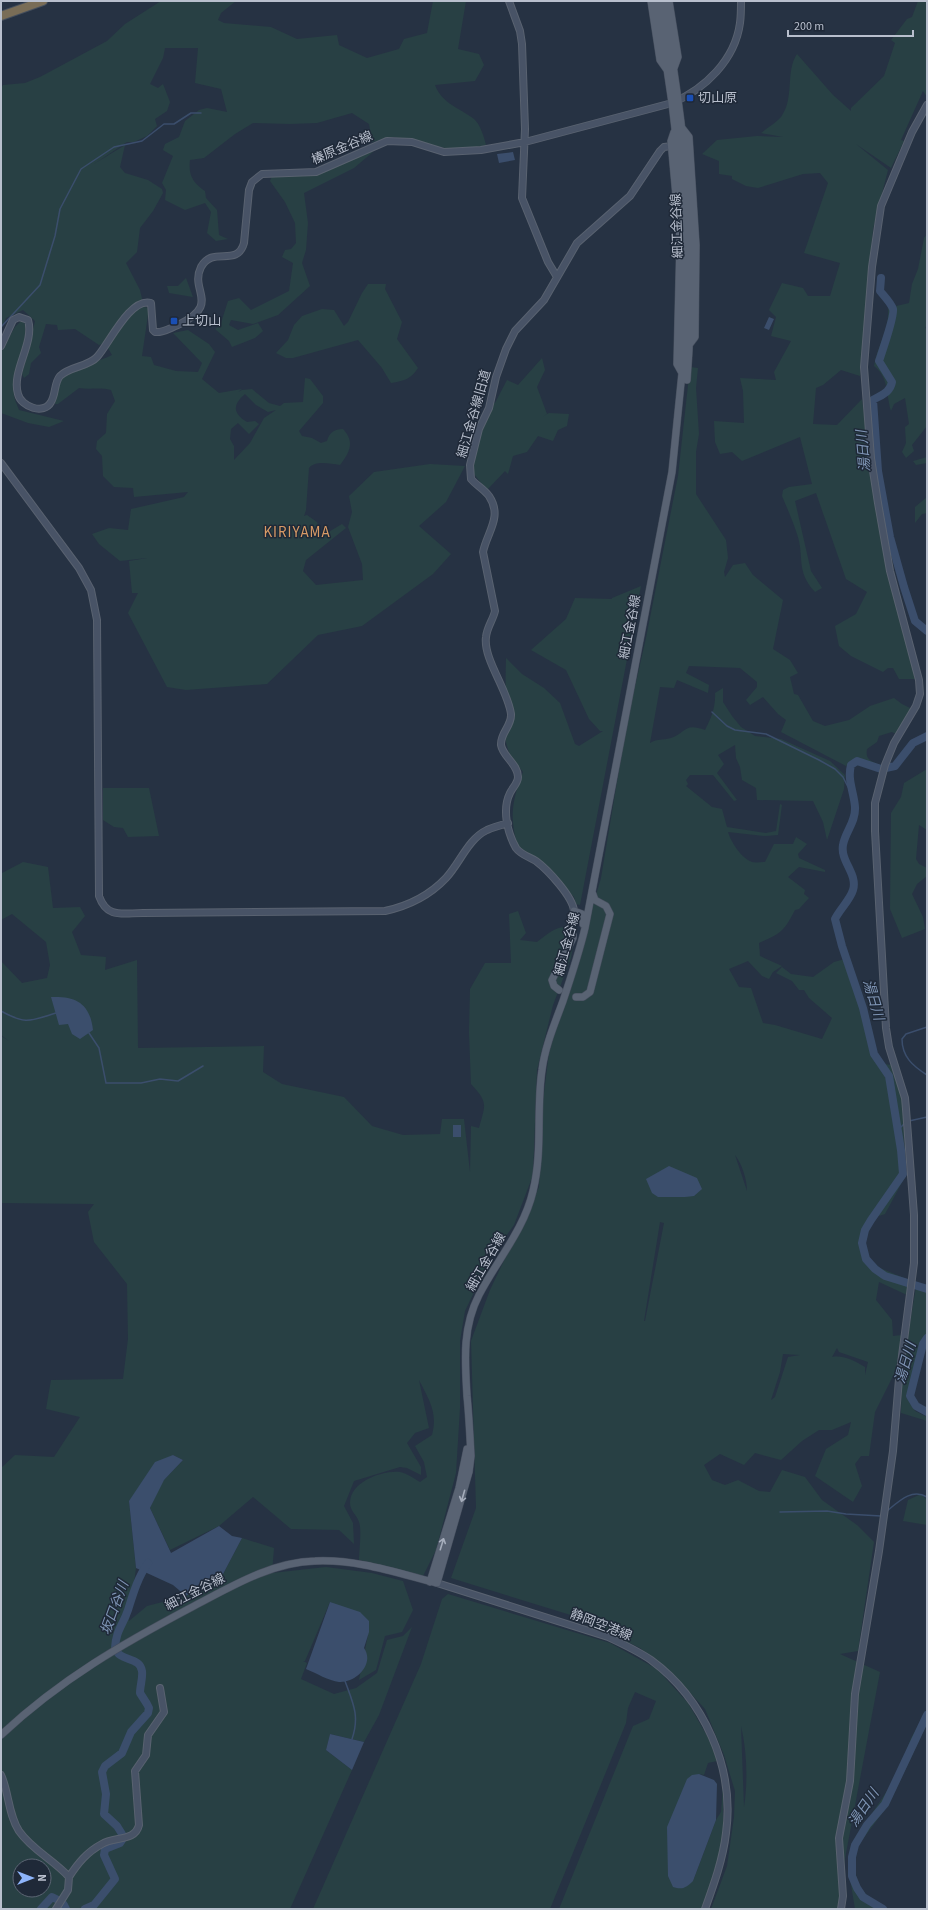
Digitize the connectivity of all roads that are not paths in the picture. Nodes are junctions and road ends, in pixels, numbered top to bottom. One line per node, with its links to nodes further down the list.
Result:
1 (43, 1): 8 (highway)
2 (509, 1): 14 (street)
3 (652, 1): 10 (main road)
4 (657, 1): 10 (main road, 細江金谷線)
5 (663, 1): 10 (main road, 細江金谷線)
6 (669, 1): 10 (main road)
7 (741, 1): 11 (street)
8 (34, 3): 9 (highway)
9 (1, 16)
10 (670, 70): 11 (main road, 細江金谷線)
11 (675, 101): 13 (main road, 細江金谷線); 14 (street, 榛原金谷線)
12 (927, 106): 38 (street)
13 (678, 129): 15 (main road); 18 (main road, 細江金谷線); 19 (main road, 細江金谷線)
14 (525, 142): 16 (street); 17 (street, 榛原金谷線)
15 (672, 146): 16 (street, 細江金谷線旧道); 18 (main road)
16 (557, 277): 21 (street, 細江金谷線旧道)
17 (1, 346)
18 (682, 373): 19 (main road, 細江金谷線)
19 (676, 451): 22 (main road, 細江金谷線)
20 (1, 463): 21 (street)
21 (508, 823): 25 (street, 細江金谷線旧道)
22 (592, 890): 23 (main road, 細江金谷線); 24 (main road)
23 (589, 902): 25 (main road); 26 (main road, 細江金谷線)
24 (598, 903): 26 (main road); 30 (main road)
25 (574, 912): 28 (main road)
26 (587, 914): 28 (main road, 細江金谷線)
27 (568, 928): 29 (main road)
28 (585, 928): 31 (main road, 細江金谷線)
29 (559, 990)
30 (576, 997)
31 (434, 1582): 33 (main road, 細江金谷線); 37 (street, 静岡空港線)
32 (160, 1688): 35 (street)
33 (1, 1735)
34 (1, 1775): 35 (street)
35 (69, 1877): 36 (street)
36 (56, 1909)
37 (705, 1909)
38 (841, 1909)

